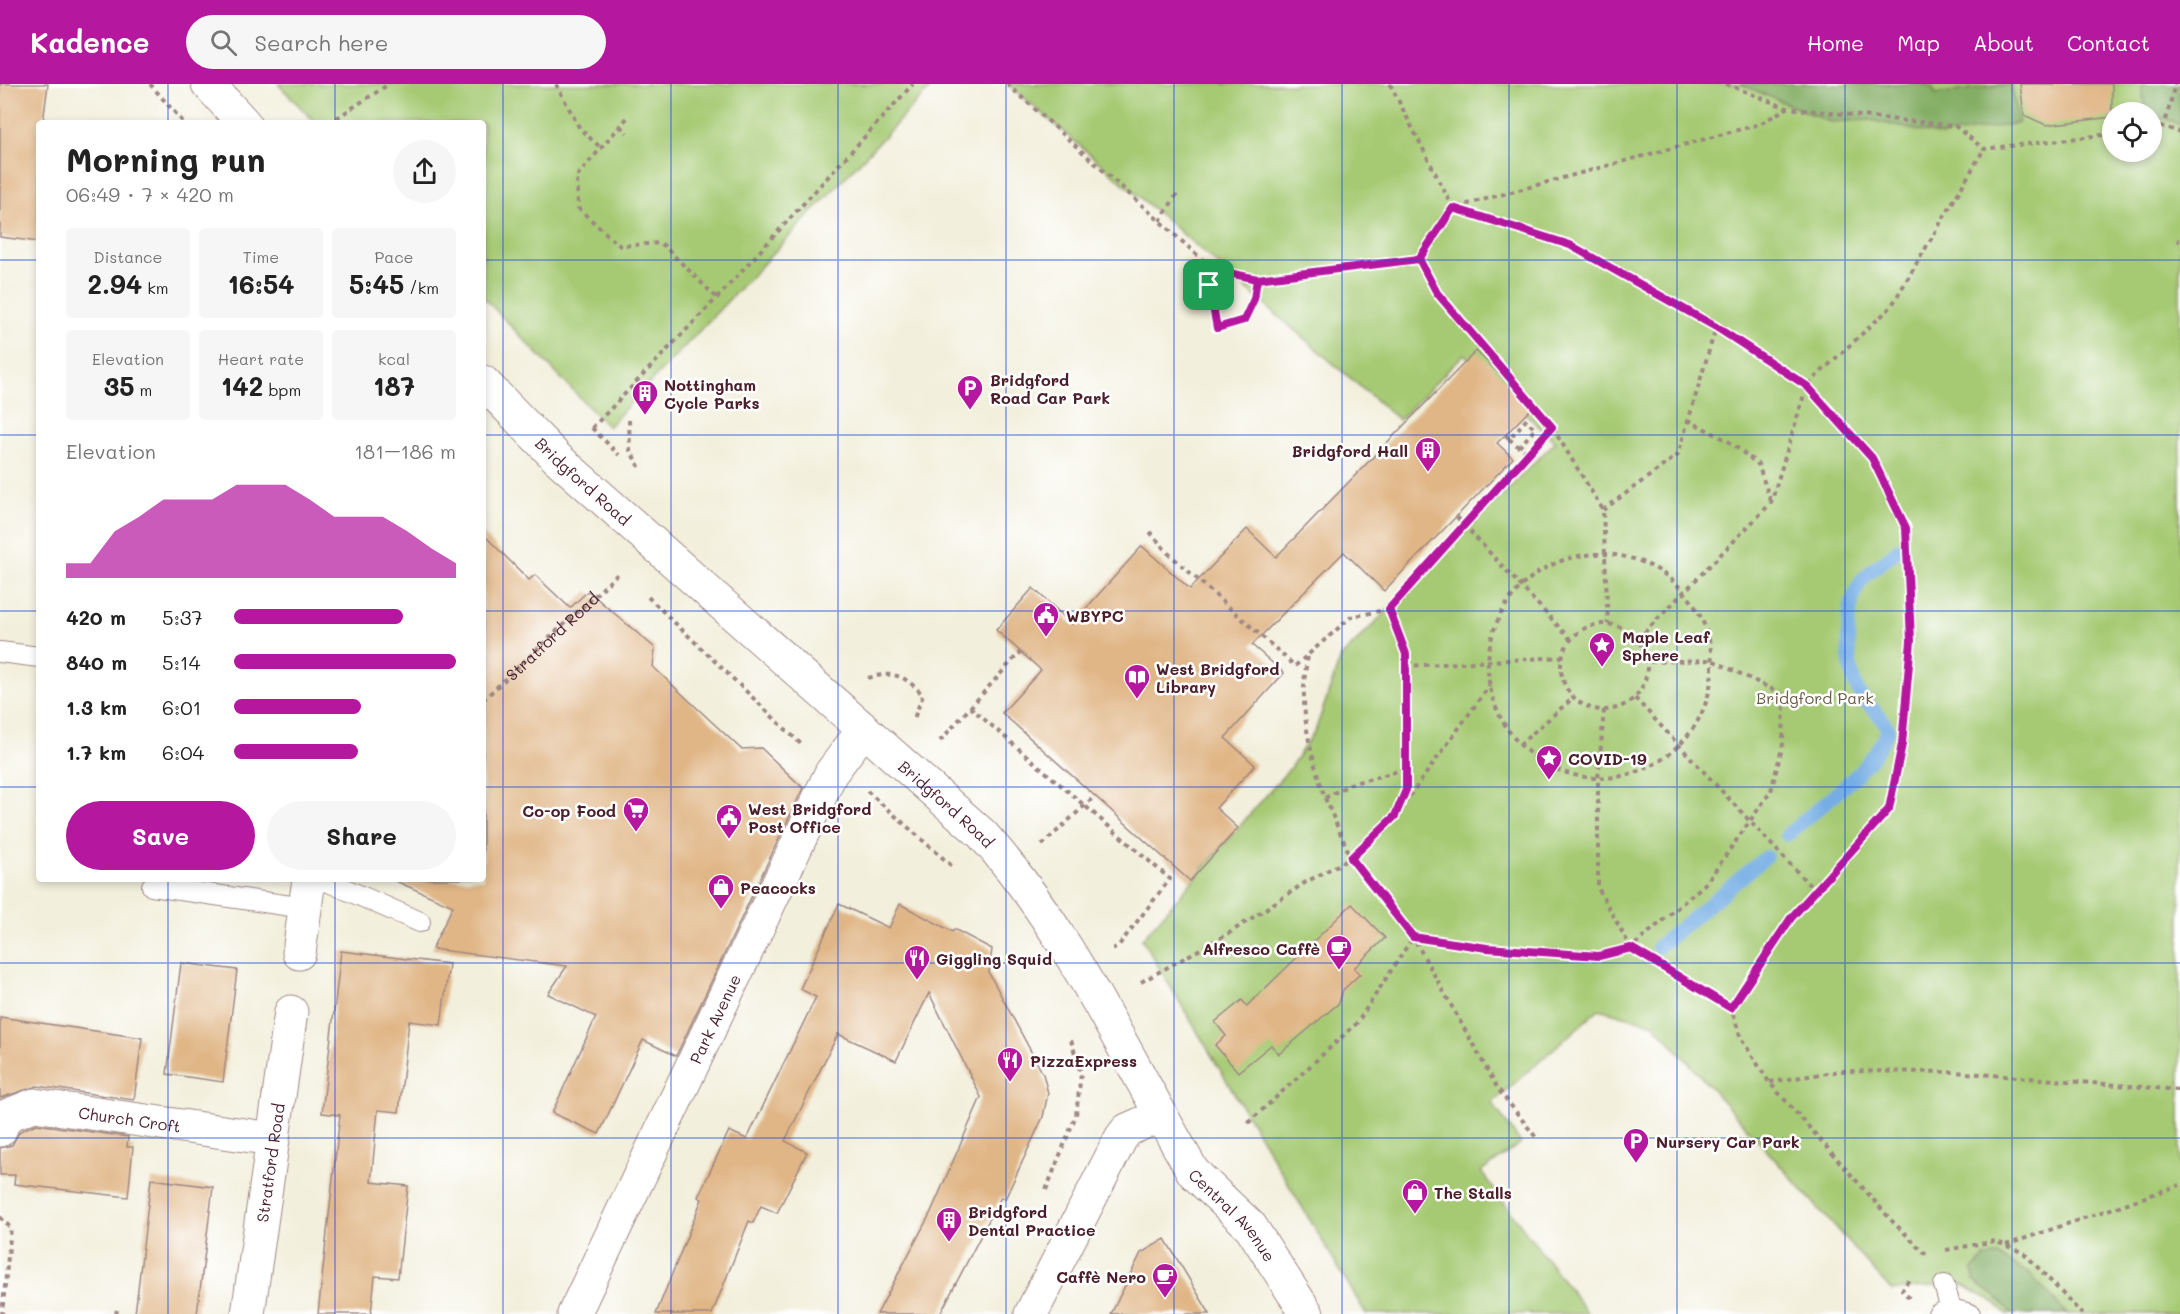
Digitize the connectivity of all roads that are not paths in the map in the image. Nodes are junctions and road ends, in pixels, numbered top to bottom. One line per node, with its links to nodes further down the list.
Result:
1 (208, 84): 2 (street)
2 (241, 120)
3 (486, 385): 6 (street, Bridgford Road)
4 (0, 652): 5 (lane)
5 (36, 657)
6 (864, 729): 13 (street, Bridgford Road); 19 (street, Park Avenue)
7 (329, 882): 10 (lane)
8 (152, 886): 9 (lane)
9 (307, 894): 11 (street)
10 (420, 922)
11 (299, 953)
12 (291, 1012): 15 (street, Stratford Road)
13 (1161, 1115): 20 (street); 21 (street, Central Avenue)
14 (0, 1130): 15 (street, Church Croft)
15 (273, 1139): 18 (street, Stratford Road)
16 (1944, 1284): 17 (lane)
17 (1953, 1312)
18 (248, 1314)
19 (574, 1314)
20 (1031, 1314)
21 (1307, 1314)

